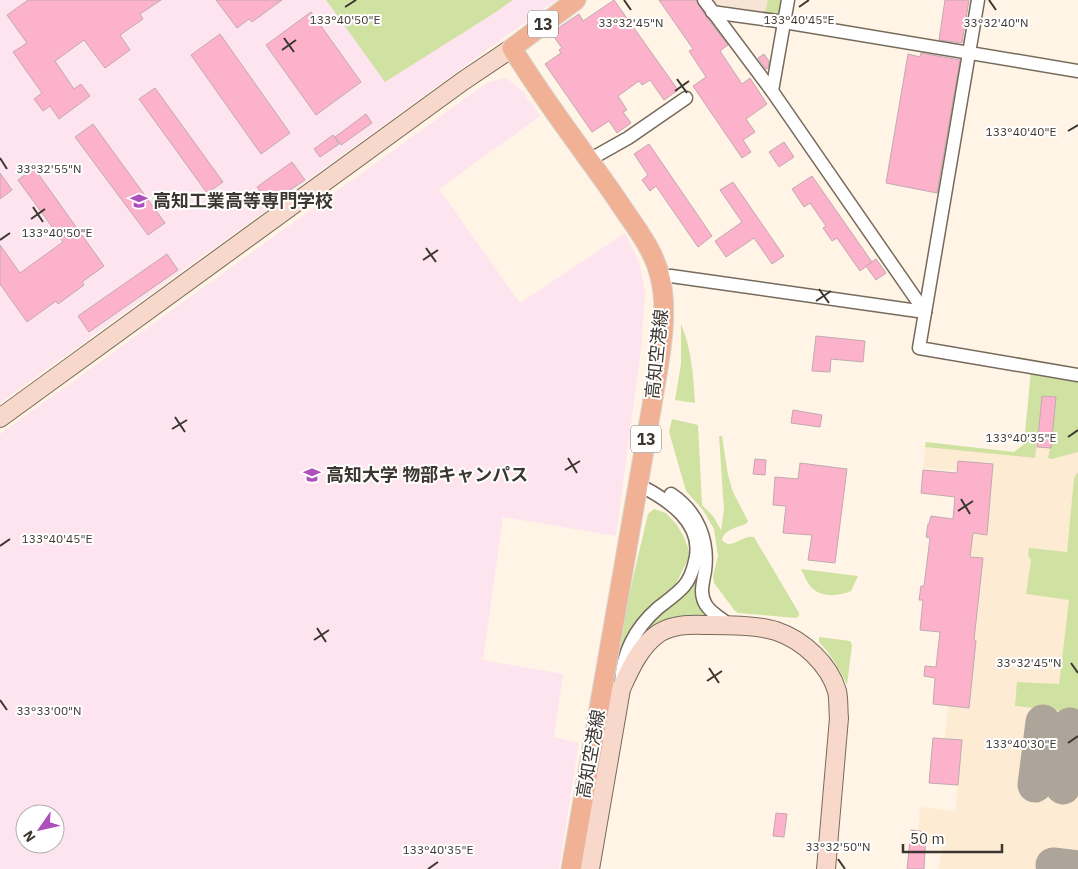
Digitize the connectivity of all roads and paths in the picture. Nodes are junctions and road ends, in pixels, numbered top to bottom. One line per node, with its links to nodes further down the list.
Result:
1 (576, 0): 7 (main road, 13)
2 (704, 0): 5 (street)
3 (788, 0): 6 (street)
4 (978, 0): 8 (street)
5 (712, 12): 6 (street); 10 (street)
6 (784, 22): 8 (street); 10 (street)
7 (512, 48): 12 (main road, 高知空港線 / 13); 16 (street)
8 (969, 52): 9 (street); 14 (street)
9 (1078, 71)
10 (772, 91): 14 (street)
11 (686, 98): 12 (street)
12 (591, 162): 13 (main road, 高知空港線 / 13)
13 (660, 276): 14 (street); 17 (main road, 高知空港線 / 13)
14 (925, 312): 15 (street)
15 (1078, 375)
16 (0, 418)
17 (638, 485): 18 (street); 19 (street); 20 (main road, 高知空港線 / 13)
18 (730, 625): 19 (street); 22 (street)
19 (621, 689): 21 (street)
20 (571, 869)
21 (590, 869)
22 (826, 869)

